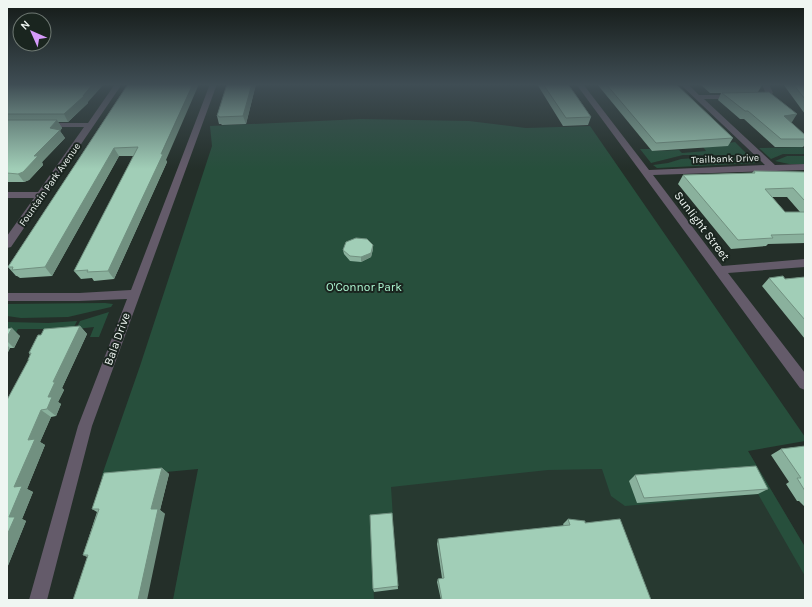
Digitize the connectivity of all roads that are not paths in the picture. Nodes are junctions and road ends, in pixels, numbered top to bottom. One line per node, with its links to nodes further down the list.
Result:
1 (99, 112): 6 (street, Fountain Park Avenue)
2 (203, 112): 15 (street, Bala Drive)
3 (600, 112): 9 (street, Sunlight Street)
4 (713, 112): 7 (street)
5 (37, 125): 6 (street)
6 (90, 125): 10 (street, Fountain Park Avenue)
7 (772, 167): 8 (street, Trailbank Drive); 9 (street, Trailbank Drive)
8 (805, 167)
9 (646, 173): 14 (street, Sunlight Street)
10 (42, 194): 11 (street); 12 (street, Fountain Park Avenue)
11 (7, 195)
12 (7, 244)
13 (805, 263): 14 (street)
14 (719, 270): 17 (street, Sunlight Street)
15 (134, 294): 16 (street); 18 (street, Bala Drive)
16 (7, 297)
17 (805, 384)
18 (38, 600)

